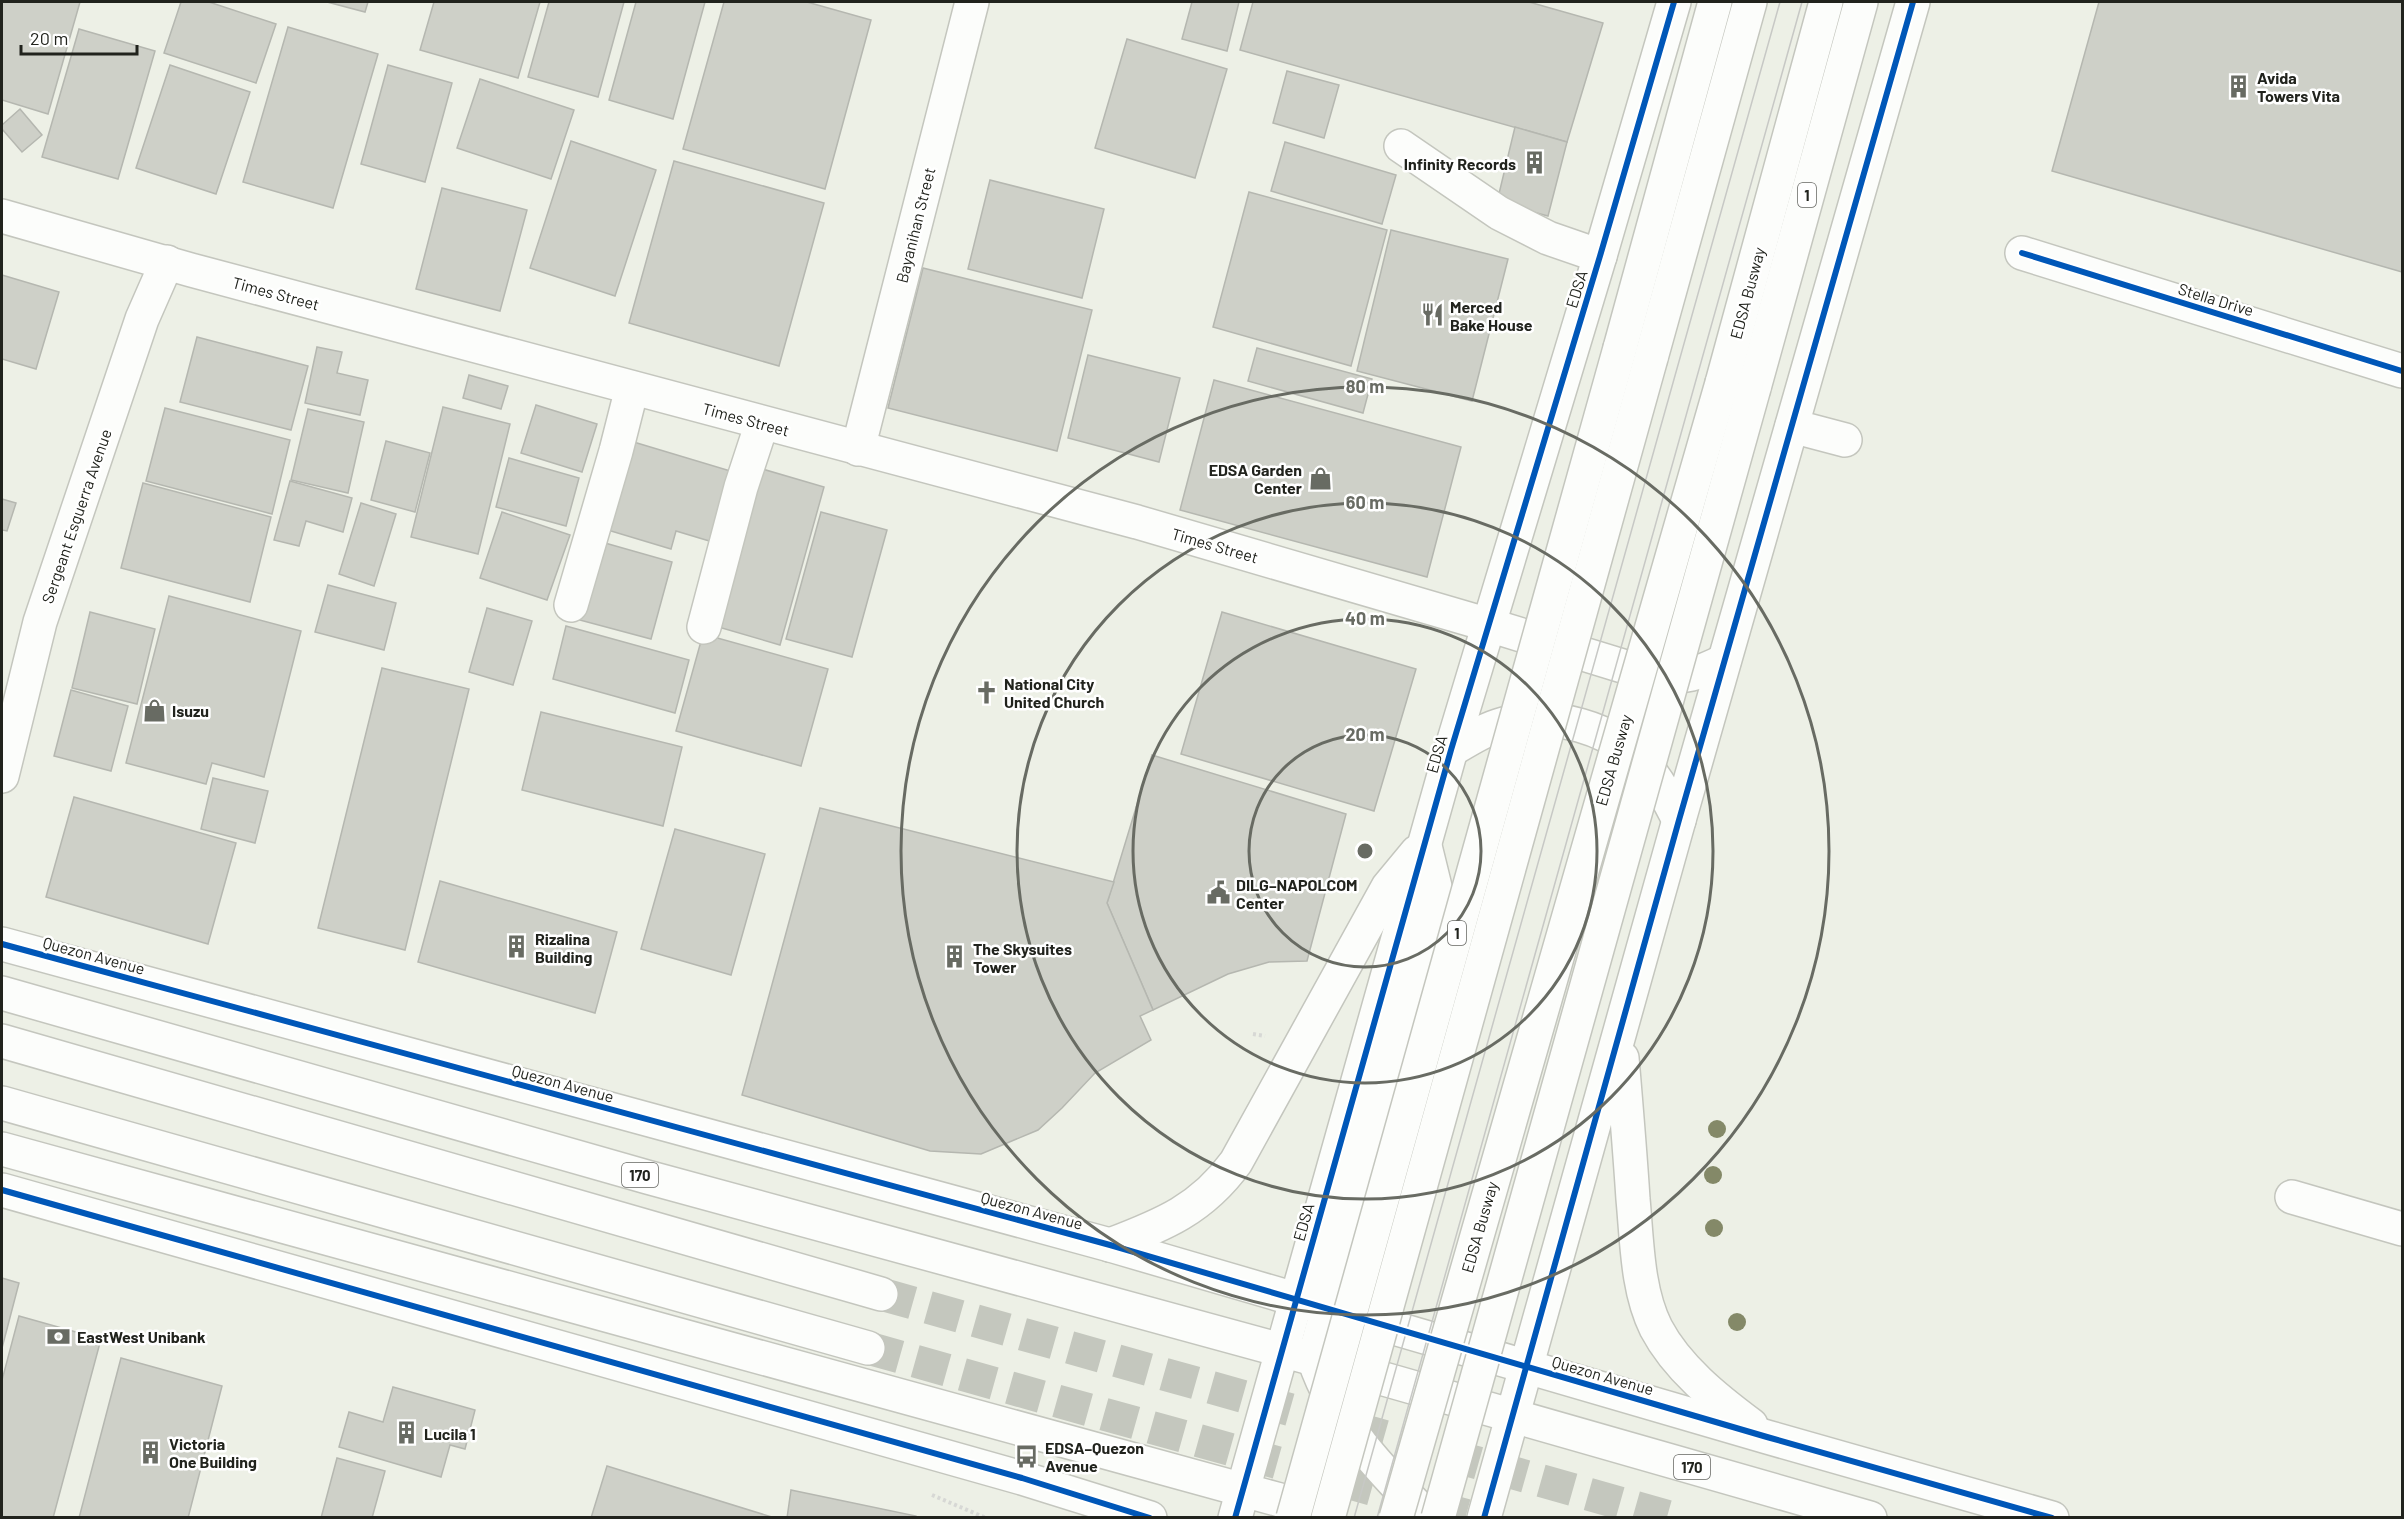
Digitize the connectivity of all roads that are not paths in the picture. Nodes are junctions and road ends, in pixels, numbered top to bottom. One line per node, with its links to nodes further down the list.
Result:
1 (972, 2): 18 (main road, Bayanihan Street)
2 (1674, 2): 11 (main road, EDSA)
3 (1715, 2): 48 (main road, 1, bridge)
4 (1750, 2): 51 (main road, bridge)
5 (1826, 2): 52 (main road, EDSA Busway, bridge)
6 (1861, 2): 54 (main road, 1, bridge)
7 (1912, 2): 16 (main road)
8 (1401, 146): 11 (main road)
9 (2, 216): 12 (main road, Times Street)
10 (2022, 253): 13 (main road, Stella Drive)
11 (1600, 256): 20 (main road, EDSA)
12 (167, 262): 14 (main road, Times Street); 24 (main road, Sergeant Esguerra Avenue)
13 (2403, 371)
14 (632, 388): 15 (main road, Times Street); 19 (main road)
15 (762, 423): 18 (main road, Times Street); 21 (main road)
16 (1792, 426): 17 (main road); 22 (main road)
17 (1845, 440)
18 (858, 449): 20 (main road, Times Street)
19 (571, 604)
20 (1489, 625): 22 (main road, Times Street); 23 (main road, EDSA)
21 (704, 627)
22 (1724, 661): 25 (main road)
23 (1450, 750): 25 (main road); 26 (main road, EDSA)
24 (2, 776)
25 (1679, 820): 29 (main road)
26 (1424, 844): 36 (main road); 38 (main road, EDSA); 39 (main road)
27 (2, 944): 36 (main road, Quezon Avenue)
28 (2, 993): 41 (main road, 170)
29 (1620, 1034): 43 (main road); 45 (main road)
30 (2, 1041): 37 (main road)
31 (2, 1103): 40 (main road)
32 (2, 1149): 47 (main road)
33 (2, 1190): 46 (main road)
34 (2292, 1197): 35 (main road)
35 (2403, 1229)
36 (1110, 1245): 38 (main road, Quezon Avenue)
37 (881, 1294)
38 (1295, 1299): 39 (main road, Quezon Avenue); 41 (main road, EDSA)
39 (1328, 1308): 42 (main road); 43 (main road, Quezon Avenue)
40 (868, 1348)
41 (1280, 1350): 42 (main road, 170); 47 (main road, EDSA); 52 (main road)
42 (1314, 1359): 44 (main road, 170); 53 (main road)
43 (1528, 1366): 44 (main road); 45 (main road, Quezon Avenue)
44 (1514, 1416): 55 (main road); 56 (main road, 170)
45 (1767, 1437): 57 (main road, Quezon Avenue)
46 (1022, 1478): 49 (main road); 50 (main road)
47 (1239, 1504): 48 (main road)
48 (1287, 1509)
49 (1083, 1518)
50 (1150, 1518)
51 (1328, 1518)
52 (1395, 1518)
53 (1429, 1518)
54 (1438, 1518)
55 (1484, 1518)
56 (1869, 1518)
57 (2052, 1518)

